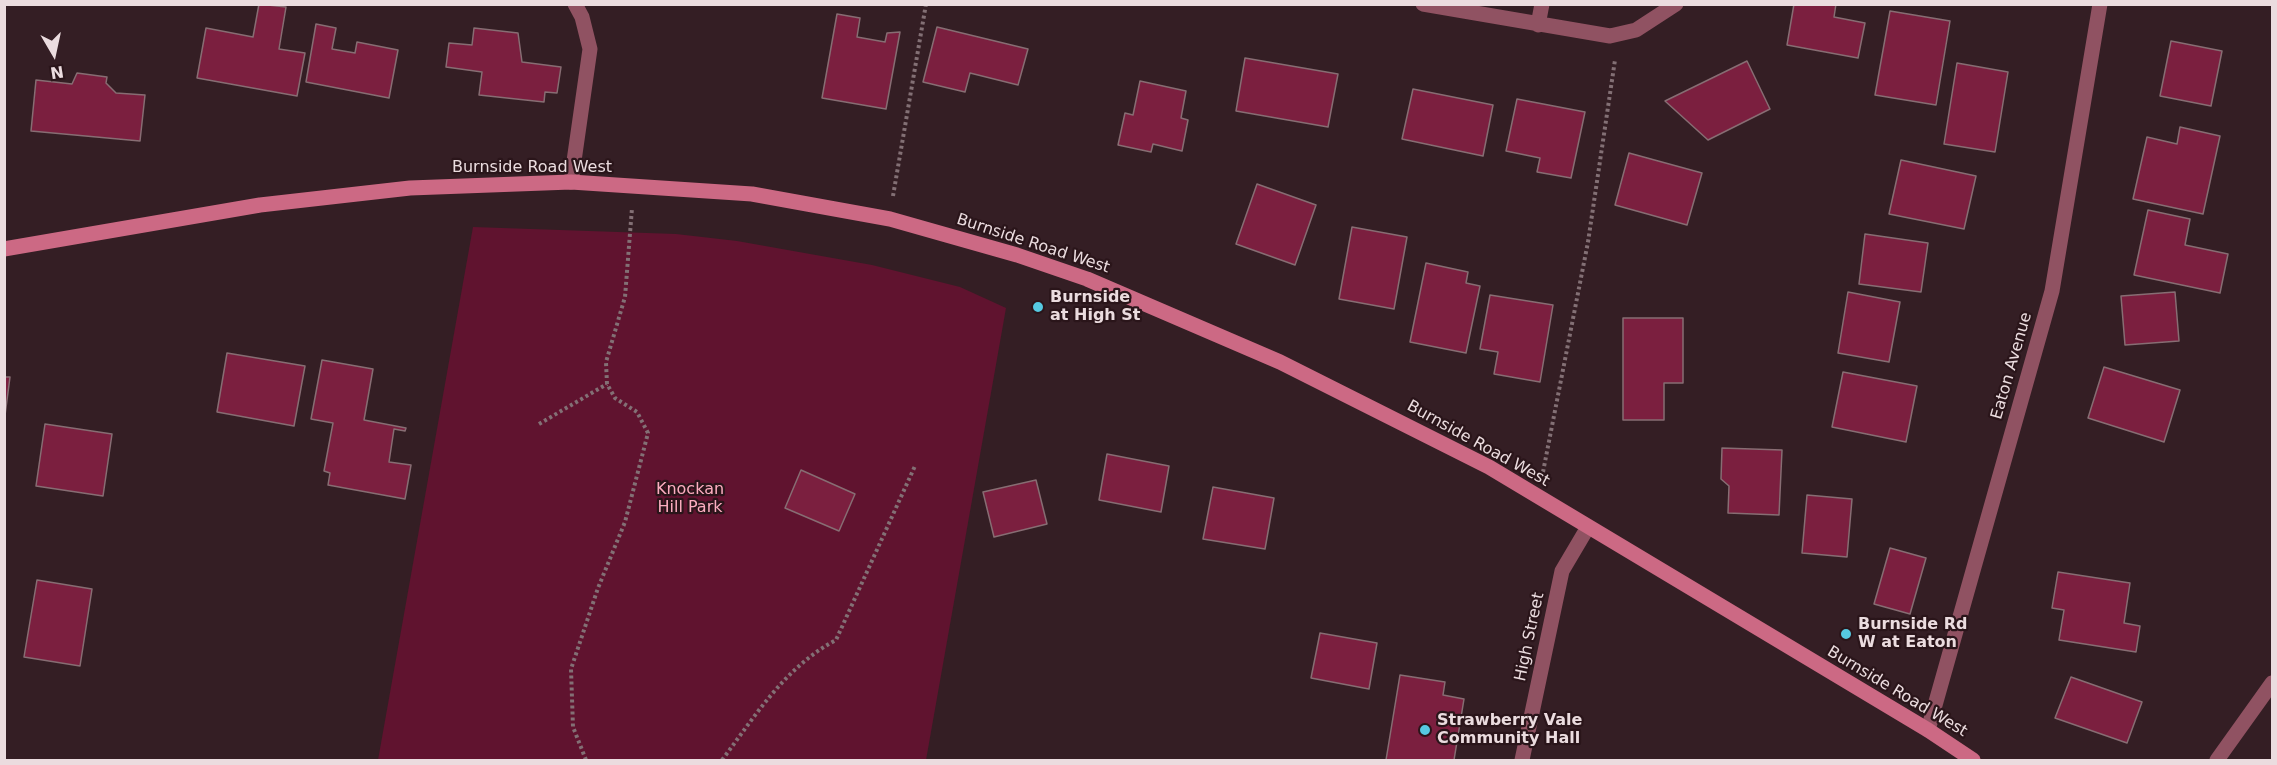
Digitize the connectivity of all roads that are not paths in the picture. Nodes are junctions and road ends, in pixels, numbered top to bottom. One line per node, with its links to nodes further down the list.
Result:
1 (575, 4): 7 (street)
2 (1423, 4): 6 (street)
3 (1542, 4): 6 (street)
4 (1676, 4): 6 (street)
5 (2100, 4): 11 (street, Eaton Avenue)
6 (1538, 25)
7 (571, 182): 8 (street, Burnside Road West); 9 (street, Burnside Road West)
8 (4, 249)
9 (1588, 527): 11 (street, Burnside Road West); 12 (street, High Street)
10 (2272, 683): 14 (street)
11 (1928, 730): 13 (street, Burnside Road West)
12 (1522, 760)
13 (1973, 760)
14 (2217, 760)

